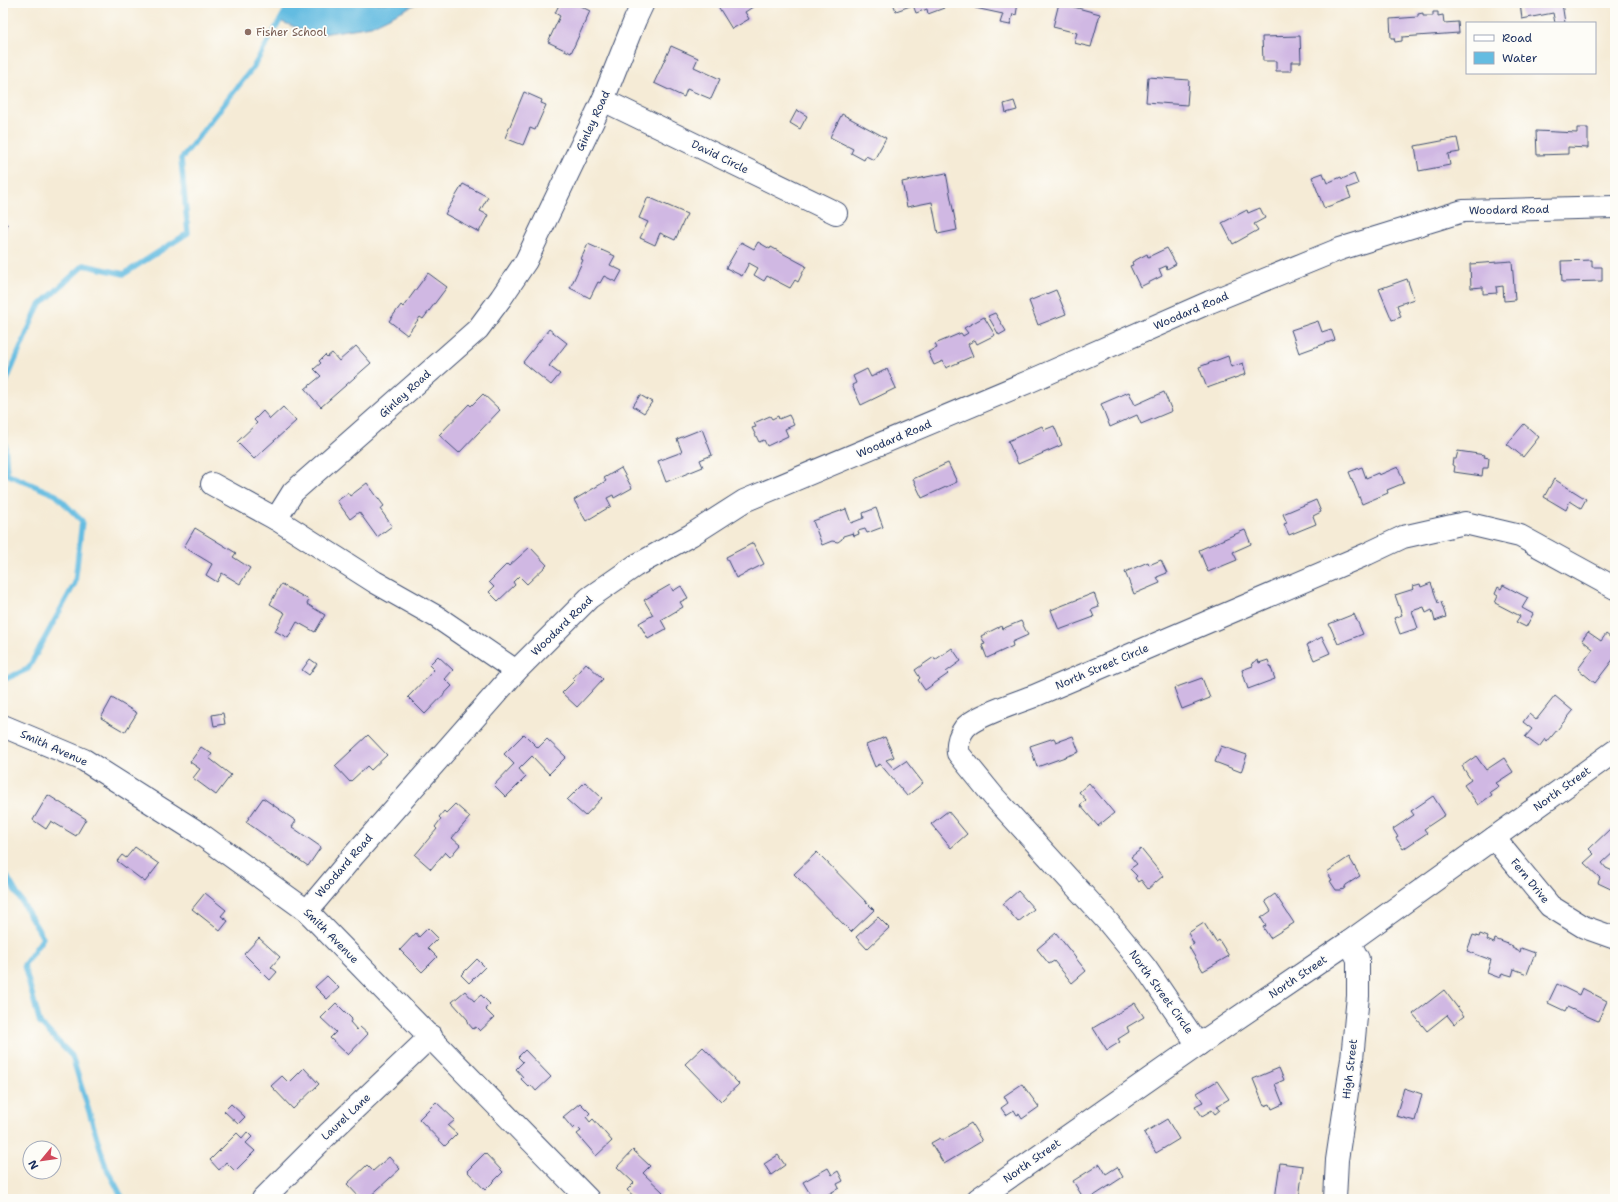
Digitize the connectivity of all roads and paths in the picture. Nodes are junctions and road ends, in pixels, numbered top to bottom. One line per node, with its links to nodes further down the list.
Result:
1 (643, 3): 2 (street, Ginley Road)
2 (604, 100): 4 (street, David Circle); 6 (street, Ginley Road)
3 (1615, 207): 8 (street, Woodard Road)
4 (836, 213)
5 (212, 484): 6 (street)
6 (276, 519): 8 (street)
7 (1615, 588): 16 (street, North Street Circle)
8 (516, 671): 12 (street, Woodard Road)
9 (3, 726): 12 (street, Smith Avenue)
10 (1615, 751): 11 (street, North Street)
11 (1494, 838): 13 (street, Fern Drive); 14 (street, North Street)
12 (307, 911): 15 (street, Smith Avenue)
13 (1615, 938)
14 (1349, 942): 16 (street, North Street); 20 (street, High Street)
15 (430, 1036): 17 (street, Laurel Lane); 18 (street, Smith Avenue)
16 (1198, 1045): 19 (street, North Street)
17 (263, 1199)
18 (588, 1199)
19 (978, 1199)
20 (1335, 1199)

